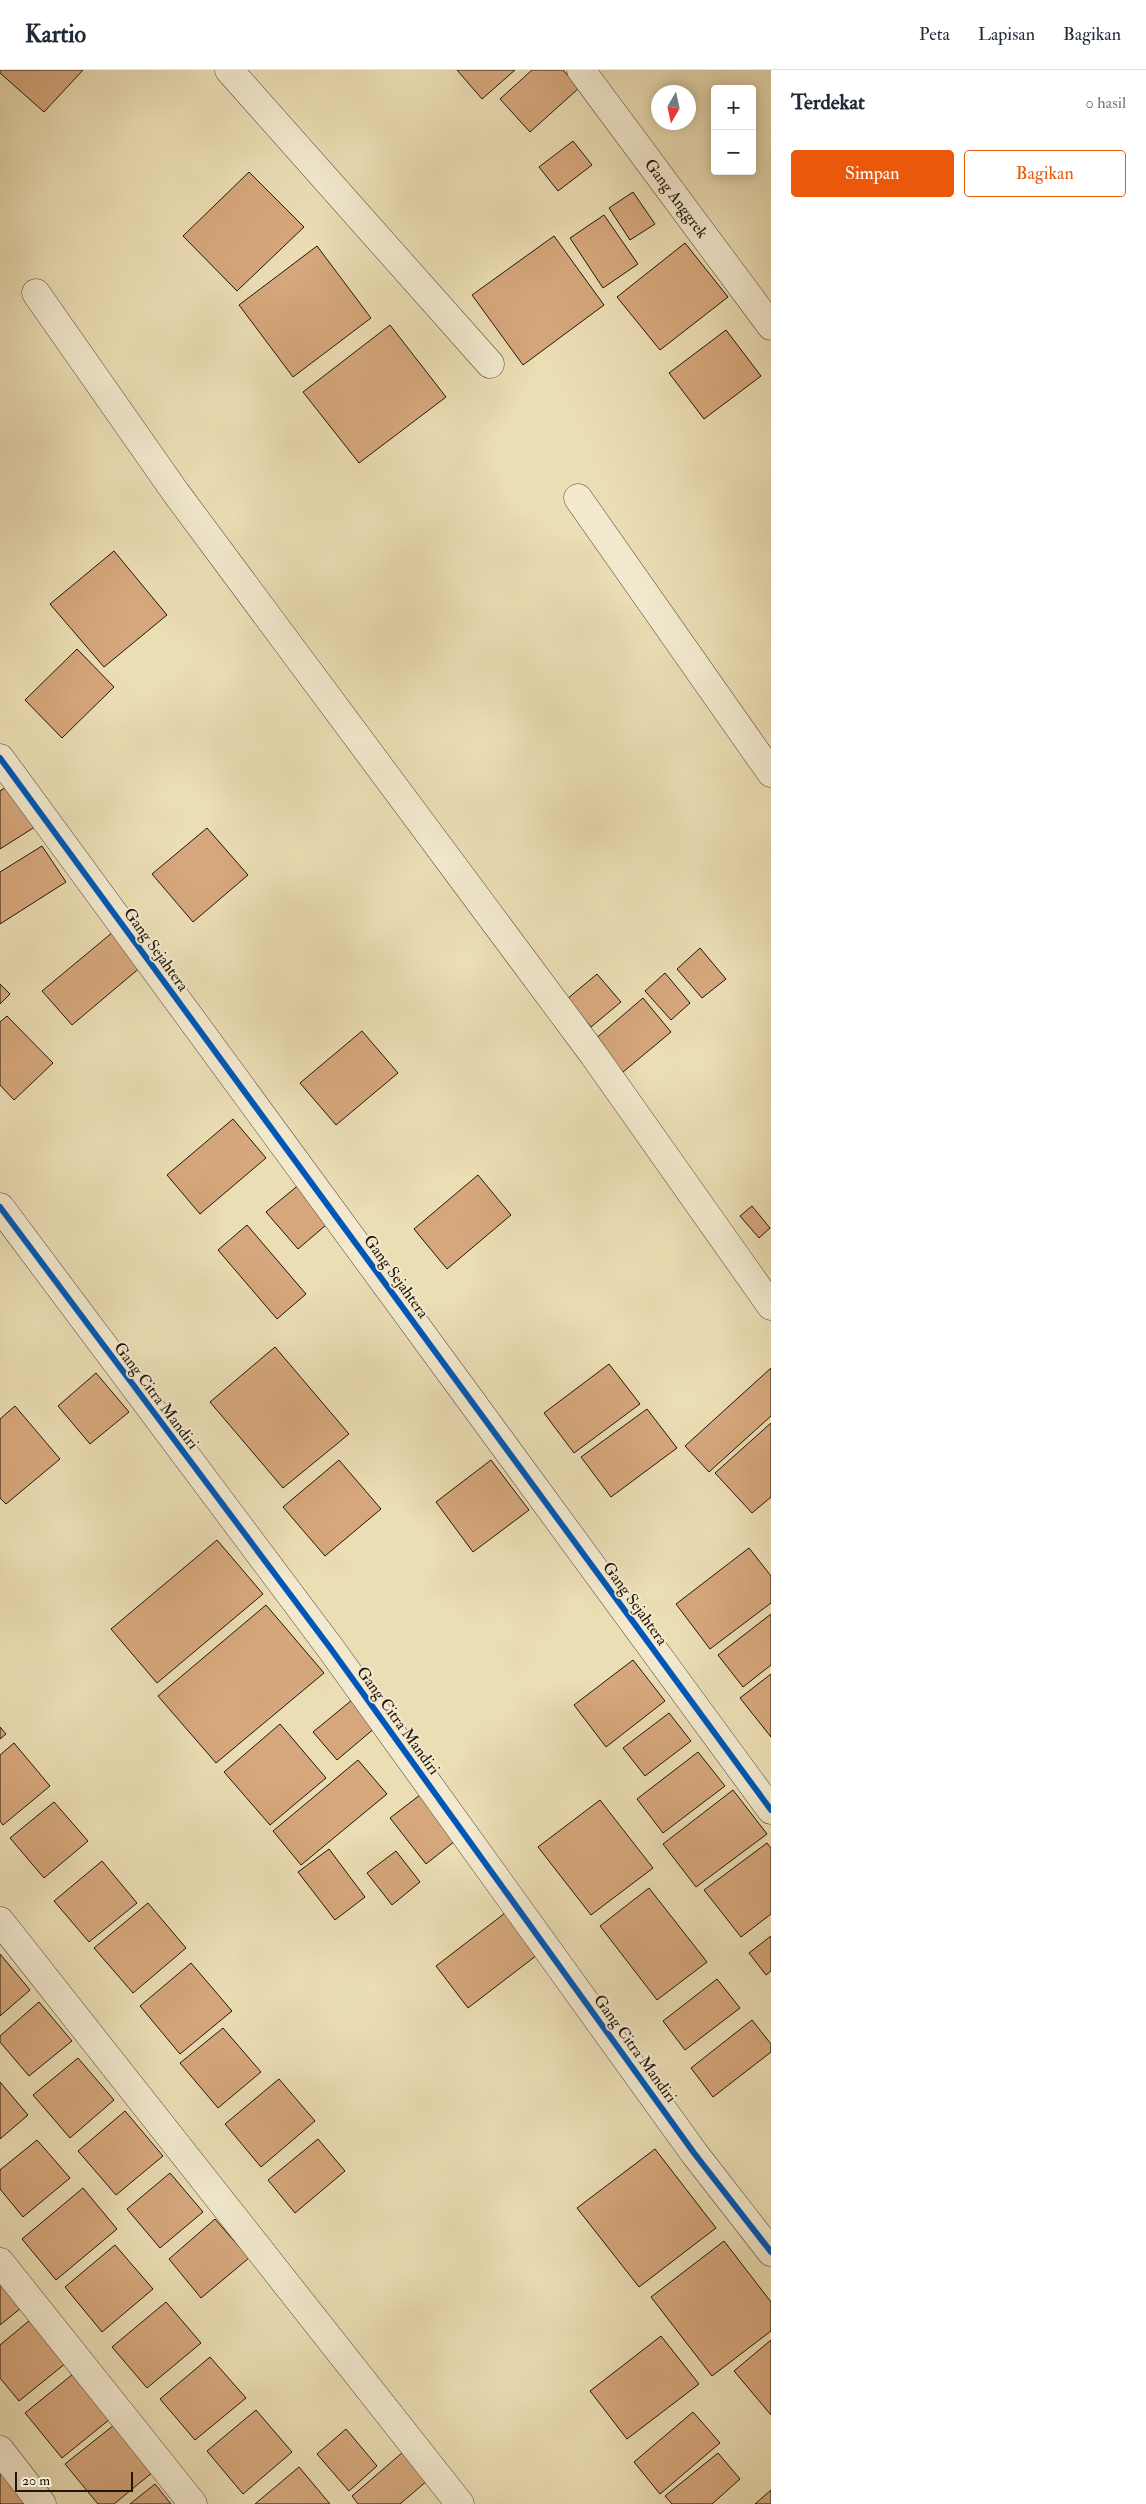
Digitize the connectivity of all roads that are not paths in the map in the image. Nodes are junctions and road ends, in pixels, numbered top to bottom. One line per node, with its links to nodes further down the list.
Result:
1 (229, 70): 5 (street)
2 (581, 70): 4 (street, Gang Anggrek)
3 (36, 293): 10 (street)
4 (771, 326)
5 (490, 364)
6 (578, 498): 8 (street)
7 (0, 758): 11 (street, Gang Sejahtera)
8 (771, 773)
9 (0, 1207): 13 (street, Gang Citra Mandiri)
10 (771, 1306)
11 (771, 1810)
12 (0, 1921): 18 (street)
13 (771, 2252)
14 (0, 2262): 17 (street)
15 (0, 2450): 16 (street)
16 (42, 2504)
17 (192, 2504)
18 (460, 2504)

